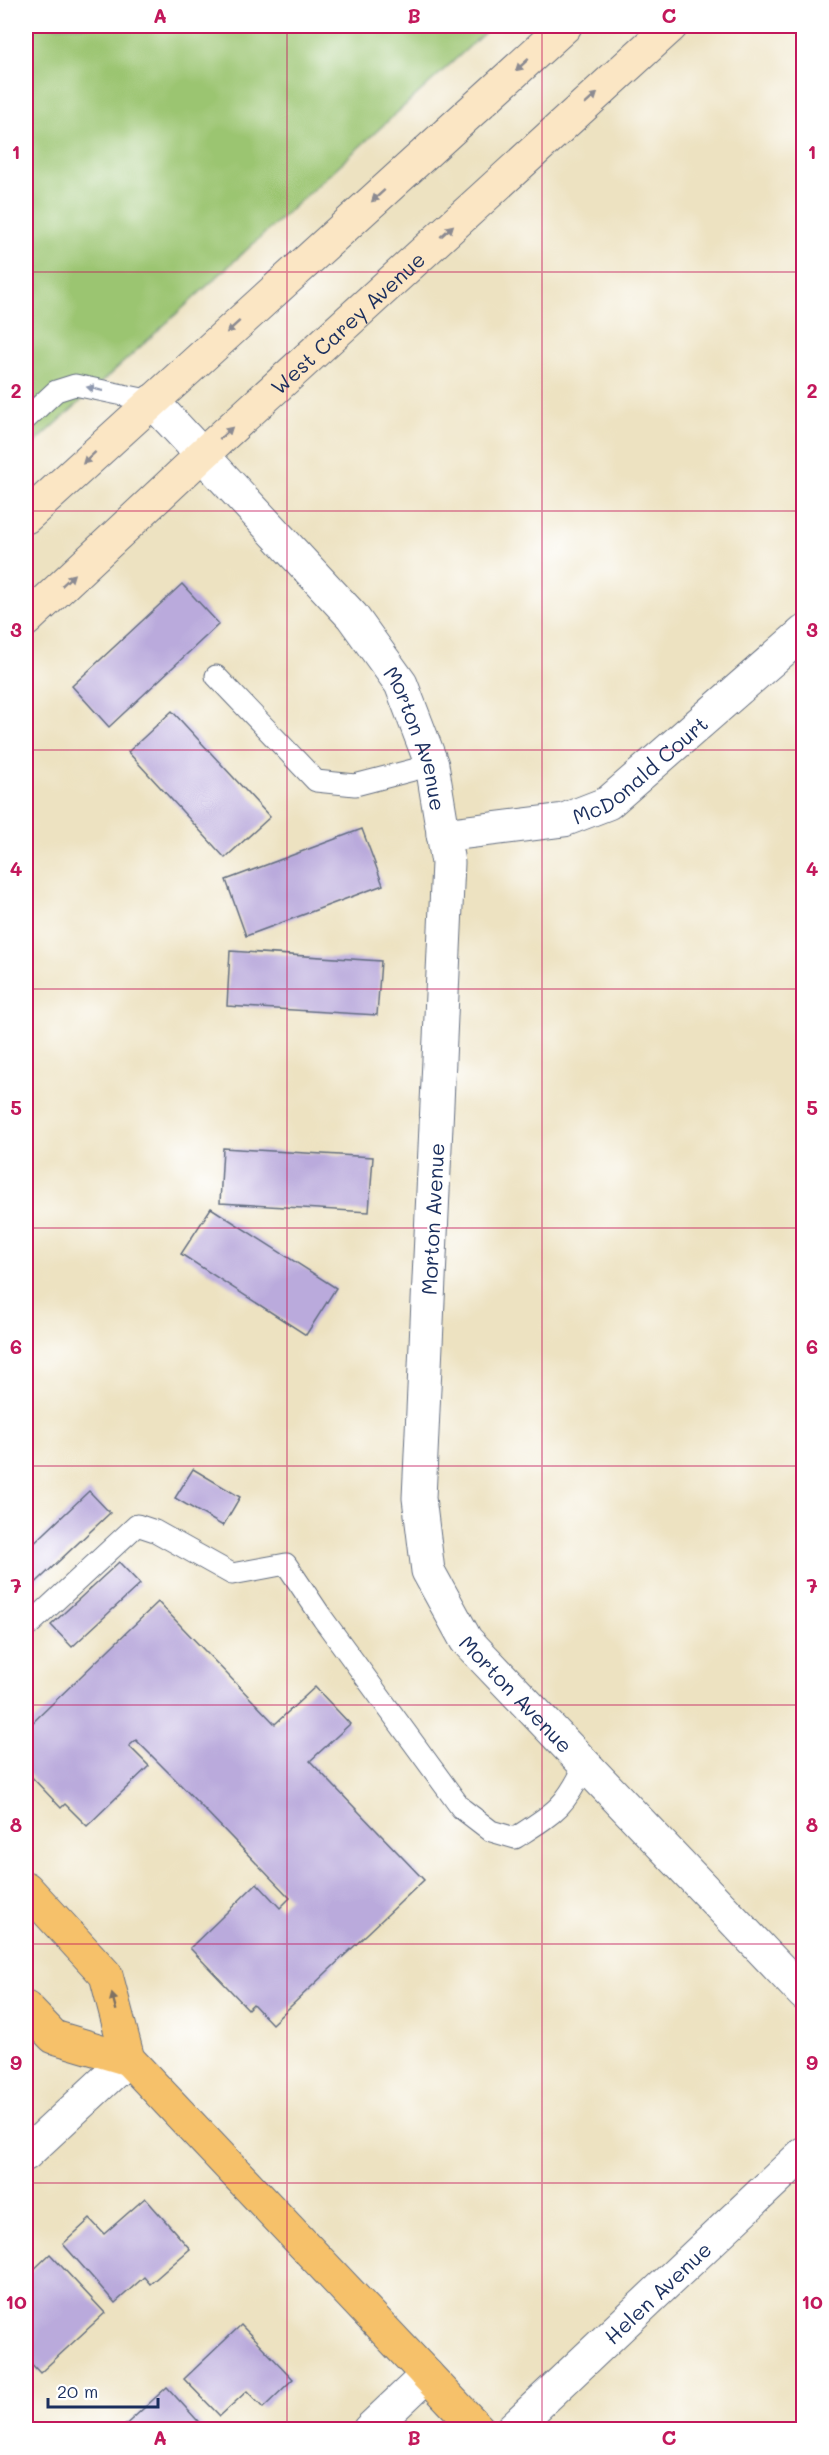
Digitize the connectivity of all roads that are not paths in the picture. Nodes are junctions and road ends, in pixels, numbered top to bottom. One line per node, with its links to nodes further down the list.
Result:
1 (565, 26): 3 (main road, one-way to 3)
2 (671, 26): 5 (main road, West Carey Avenue, one-way to 2)
3 (152, 401): 4 (lane, one-way to 4); 5 (street, Morton Avenue); 6 (main road, one-way to 6)
4 (26, 419)
5 (202, 455): 7 (main road, West Carey Avenue, one-way to 5); 10 (street, Morton Avenue)
6 (26, 517)
7 (26, 620)
8 (804, 632): 11 (street, McDonald Court)
9 (216, 676): 10 (lane)
10 (432, 765): 11 (street, Morton Avenue)
11 (443, 835): 13 (street, Morton Avenue)
12 (26, 1628): 13 (lane)
13 (585, 1765): 15 (street, Morton Avenue)
14 (26, 1888): 17 (main road, one-way to 14)
15 (804, 1994)
16 (26, 2008): 17 (main road)
17 (128, 2059): 19 (street); 20 (main road)
18 (804, 2153): 23 (street, Helen Avenue)
19 (26, 2154)
20 (427, 2375): 21 (street); 22 (main road)
21 (369, 2430)
22 (479, 2430)
23 (511, 2430)

